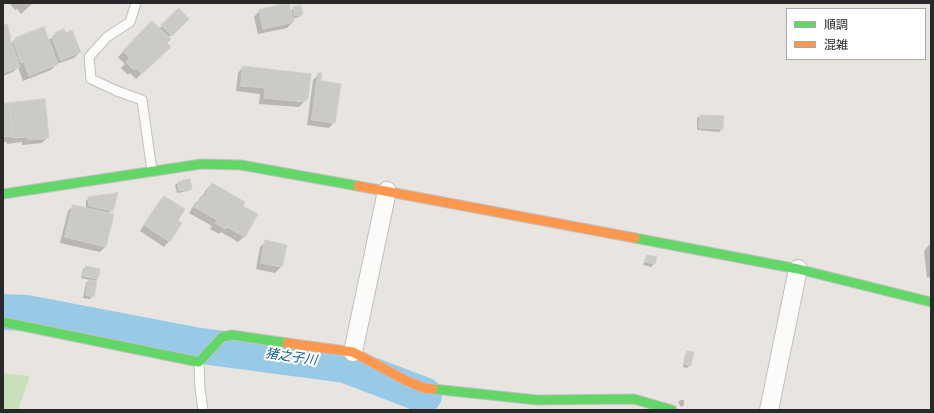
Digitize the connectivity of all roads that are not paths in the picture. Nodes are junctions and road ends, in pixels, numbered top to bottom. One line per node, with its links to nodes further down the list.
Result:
1 (136, 3): 2 (lane)
2 (152, 172): 3 (street); 4 (street)
3 (387, 191): 5 (street); 8 (street)
4 (3, 194)
5 (798, 269): 6 (street); 12 (street)
6 (931, 302)
7 (3, 322): 9 (street)
8 (353, 352): 9 (street); 11 (street)
9 (199, 362): 10 (lane)
10 (203, 410)
11 (672, 410)
12 (768, 410)

